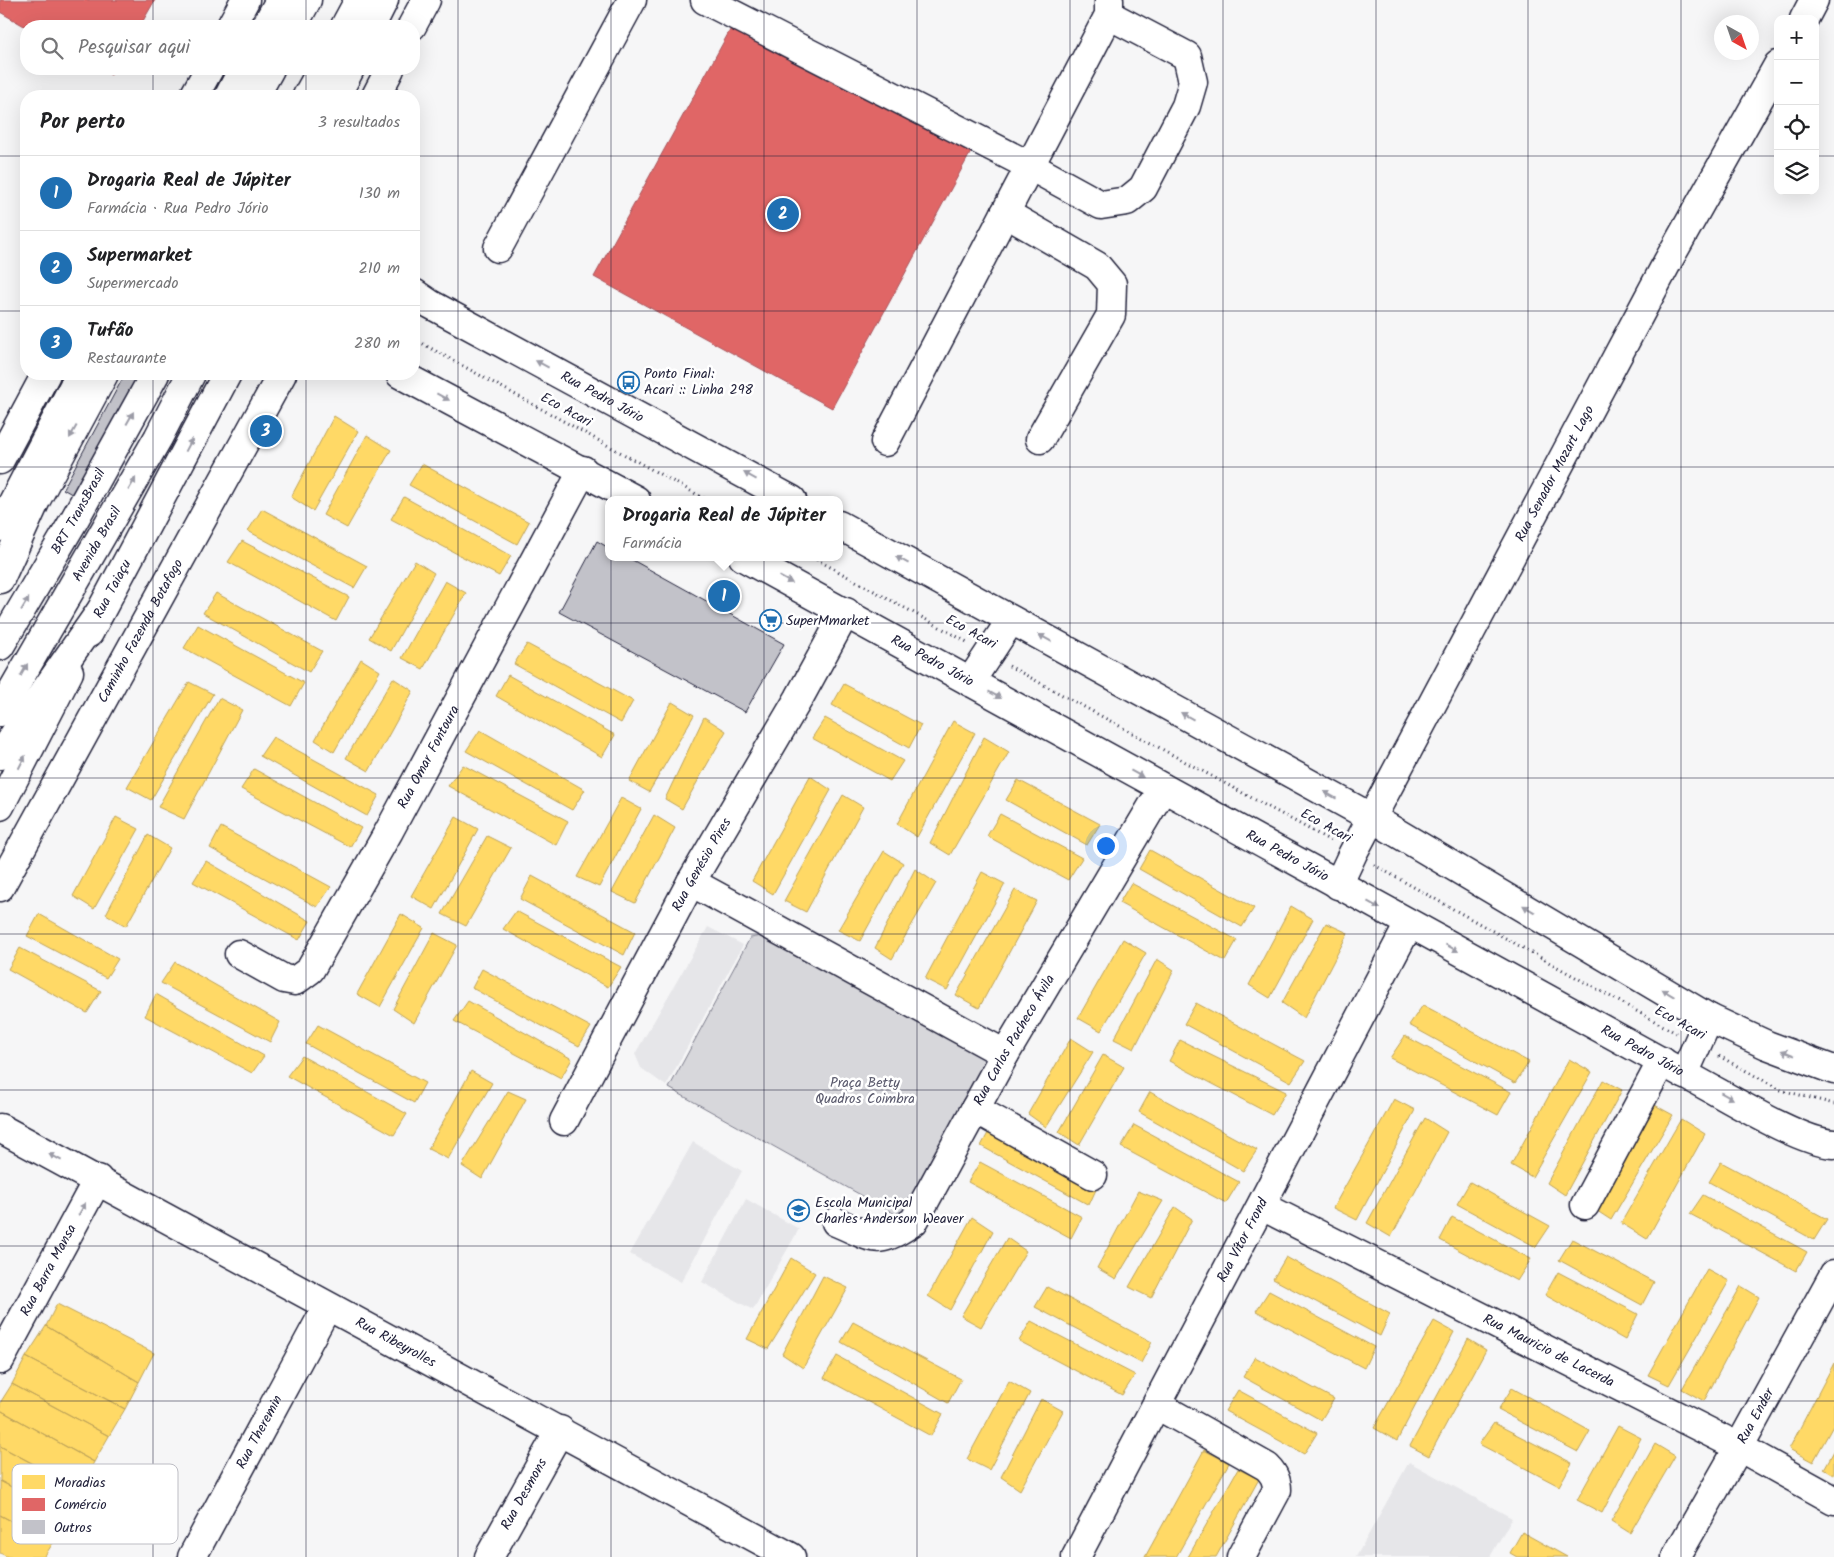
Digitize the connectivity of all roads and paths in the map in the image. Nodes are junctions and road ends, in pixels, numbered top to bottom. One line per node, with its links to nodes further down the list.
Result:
1 (245, 0): 12 (main road)
2 (280, 0): 13 (main road)
3 (307, 0): 14 (main road)
4 (359, 0): 15 (main road)
5 (384, 0): 16 (main road)
6 (426, 0): 17 (main road)
7 (632, 0): 33 (main road)
8 (705, 0): 31 (main road)
9 (1814, 0): 11 (main road)
10 (1109, 8): 31 (main road); 31 (main road)
11 (1806, 15)
12 (234, 20)
13 (269, 20)
14 (296, 20)
15 (348, 20)
16 (374, 20)
17 (415, 20)
18 (1774, 72): 66 (main road, Rua Senador Mozart Lago)
19 (206, 75): 25 (main road)
20 (240, 75): 26 (main road)
21 (267, 75): 27 (main road)
22 (319, 75): 28 (main road)
23 (347, 75): 29 (main road)
24 (387, 75): 30 (main road)
25 (197, 90)
26 (232, 90)
27 (258, 90)
28 (310, 90)
29 (339, 90)
30 (379, 90)
31 (1030, 166): 32 (main road)
32 (1005, 213): 44 (main road); 45 (main road)
33 (498, 248)
34 (420, 297): 50 (main road, Rua Pedro Jório, one-way to 34)
35 (420, 342): 49 (path, Eco Acari)
36 (43, 380): 46 (main road)
37 (77, 380): 51 (main road)
38 (101, 380): 55 (main road, one-way to 55)
39 (152, 380): 59 (main road, BRT TransBrasil, one-way to 39)
40 (189, 380): 62 (main road, Avenida Brasil, one-way to 40)
41 (224, 380): 56 (main road, Rua Taiaçu, one-way to 41)
42 (279, 380): 70 (main road, Caminho Fazenda Botafogo)
43 (411, 380): 47 (main road, one-way to 47)
44 (1040, 439)
45 (885, 442)
46 (0, 460)
47 (583, 470): 48 (main road); 72 (main road, Rua Omar Fontoura)
48 (629, 496)
49 (700, 496)
50 (785, 496)
51 (0, 527)
52 (843, 527): 58 (main road, one-way to 52)
53 (750, 561): 57 (main road, Rua Pedro Jório, one-way to 57)
54 (819, 561): 60 (path, Eco Acari)
55 (0, 579)
56 (100, 612): 63 (main road); 65 (main road, Rua Taiaçu, one-way to 56)
57 (846, 612): 61 (main road, Rua Pedro Jório); 68 (main road, Rua Genésio Pires)
58 (1012, 620): 60 (main road); 66 (main road, one-way to 58)
59 (0, 646)
60 (988, 654): 61 (main road); 67 (path, Eco Acari)
61 (970, 682): 64 (main road, Rua Pedro Jório, one-way to 64)
62 (0, 712)
63 (0, 755)
64 (1163, 788): 69 (main road, Rua Pedro Jório); 75 (main road, Rua Carlos Pacheco Ávila)
65 (0, 806)
66 (1372, 818): 67 (main road, Rua Senador Mozart Lago); 73 (main road, one-way to 66)
67 (1353, 853): 69 (main road, Rua Senador Mozart Lago); 74 (path, Eco Acari)
68 (691, 882): 75 (main road); 80 (main road, Rua Genésio Pires)
69 (1338, 885): 71 (main road, Rua Pedro Jório, one-way to 71)
70 (0, 887)
71 (1409, 924): 76 (main road, Rua Pedro Jório, one-way to 76); 86 (main road, Rua Vítor Frond)
72 (239, 954)
73 (1709, 1018): 74 (main road); 77 (main road, one-way to 73)
74 (1698, 1045): 76 (main road); 78 (path, Eco Acari)
75 (1005, 1054): 79 (main road, Rua Carlos Pacheco Ávila)
76 (1673, 1068): 82 (main road, Rua Pedro Jório, one-way to 82); 85 (main road)
77 (1834, 1070)
78 (1834, 1104)
79 (975, 1109): 83 (main road); 87 (main road, Rua Carlos Pacheco Ávila)
80 (564, 1121)
81 (0, 1128): 84 (main road, Rua Ribeyrolles, one-way to 81)
82 (1831, 1145)
83 (1093, 1175)
84 (98, 1179): 89 (main road, Rua Ribeyrolles); 90 (main road, Rua Barra Mansa, one-way to 84)
85 (1585, 1205)
86 (1262, 1206): 91 (main road, Rua Vítor Frond); 93 (main road, Rua Mauricio de Lacerda)
87 (836, 1222)
88 (1834, 1274): 93 (main road, Rua Ender)
89 (327, 1307): 92 (main road, Rua Ribeyrolles); 96 (main road, Rua Theremin)
90 (0, 1360)
91 (1157, 1405): 98 (main road, Rua Vítor Frond); 99 (main road)
92 (560, 1430): 95 (main road, Rua Ribeyrolles); 97 (main road, Rua Desmons)
93 (1739, 1447): 94 (main road, Rua Mauricio de Lacerda); 100 (main road, Rua Ender)
94 (1834, 1500)
95 (779, 1554)
96 (192, 1557)
97 (489, 1557)
98 (1076, 1557)
99 (1241, 1557)
100 (1676, 1557)

